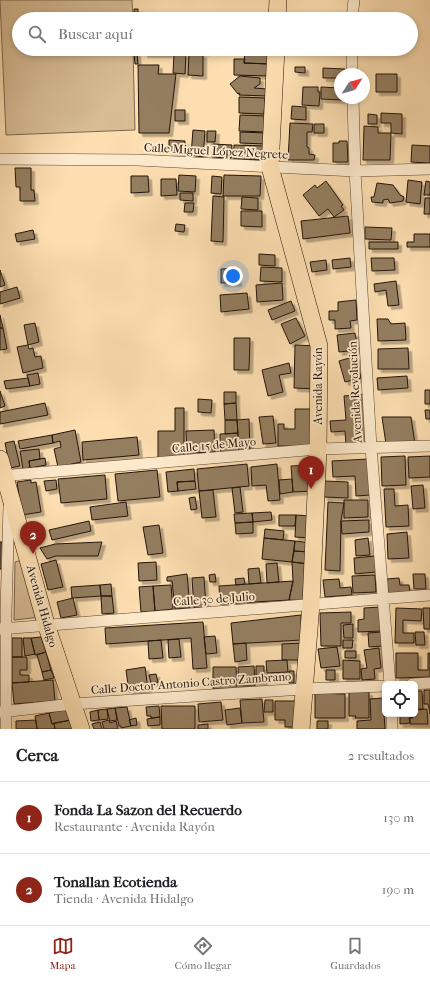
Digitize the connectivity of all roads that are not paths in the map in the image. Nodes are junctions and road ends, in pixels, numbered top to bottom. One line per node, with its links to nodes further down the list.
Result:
1 (278, 0): 3 (main road)
2 (354, 0): 4 (street)
3 (277, 12)
4 (353, 12)
5 (276, 56): 10 (main road, Avenida Rayón)
6 (352, 56): 7 (street)
7 (352, 68)
8 (353, 104): 12 (street, Avenida Revolución)
9 (0, 159): 10 (street, Calle Miguel López Negrete)
10 (270, 167): 12 (street, Calle Miguel López Negrete); 15 (main road, Avenida Rayón)
11 (430, 169): 12 (street, Calle Miguel López Negrete)
12 (355, 171): 14 (street, Avenida Revolución)
13 (430, 446): 14 (street, Calle 15 de Mayo)
14 (371, 447): 15 (street, Calle 15 de Mayo); 19 (street, Avenida Revolución)
15 (318, 449): 17 (street, Calle 15 de Mayo); 20 (main road, Avenida Rayón)
16 (0, 459): 17 (main road, Avenida Hidalgo)
17 (5, 480): 21 (main road, Avenida Hidalgo); 22 (street)
18 (430, 595): 19 (street, Calle 30 de Julio)
19 (384, 598): 20 (street, Calle 30 de Julio); 23 (street, Avenida Revolución)
20 (311, 604): 21 (street, Calle 30 de Julio); 27 (main road, Avenida Rayón)
21 (46, 624): 22 (street, Calle 30 de Julio); 28 (main road, Avenida Hidalgo)
22 (3, 628): 29 (street)
23 (390, 681)
24 (430, 683): 25 (street)
25 (418, 684)
26 (382, 686): 27 (street, Calle Doctor Antonio Castro Zambrano)
27 (303, 689): 28 (street, Calle Doctor Antonio Castro Zambrano); 33 (main road, Avenida Rayón)
28 (73, 704): 29 (street, Calle Doctor Antonio Castro Zambrano); 32 (main road, Avenida Hidalgo)
29 (3, 711): 31 (street)
30 (392, 717): 34 (street)
31 (6, 729)
32 (81, 729)
33 (302, 729)
34 (392, 729)

